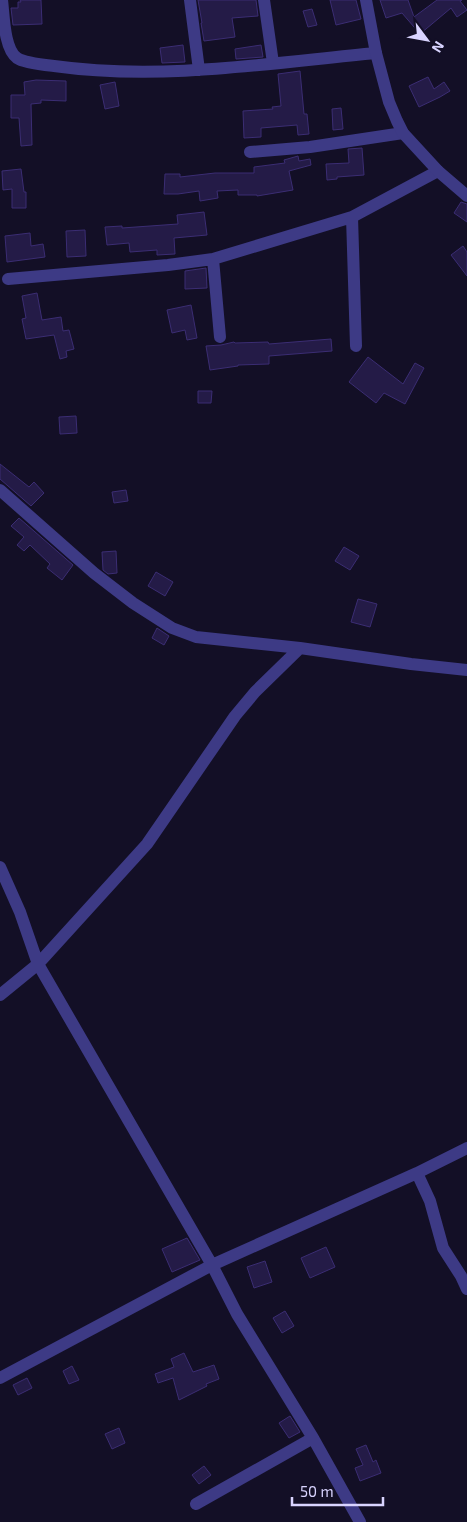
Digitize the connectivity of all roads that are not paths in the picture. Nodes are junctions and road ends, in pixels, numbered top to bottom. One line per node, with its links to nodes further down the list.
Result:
1 (2, 0): 7 (street)
2 (190, 0): 7 (street)
3 (264, 0): 6 (street)
4 (366, 0): 5 (street)
5 (376, 53): 6 (street); 8 (street)
6 (273, 63): 7 (street)
7 (199, 70)
8 (403, 133): 9 (street); 10 (street)
9 (250, 152)
10 (438, 171): 11 (street); 12 (street)
11 (467, 196)
12 (352, 217): 13 (street); 16 (street)
13 (213, 259): 14 (street); 15 (street)
14 (8, 279)
15 (220, 338)
16 (356, 346)
17 (0, 490): 18 (street)
18 (300, 648): 19 (street); 21 (street)
19 (467, 670)
20 (0, 867): 21 (street)
21 (38, 964): 22 (street); 25 (street)
22 (0, 995)
23 (467, 1148): 24 (street)
24 (417, 1173): 25 (street); 26 (street)
25 (212, 1265): 27 (street); 28 (street)
26 (467, 1289)
27 (0, 1378)
28 (313, 1438): 29 (street); 30 (street)
29 (196, 1504)
30 (360, 1522)

